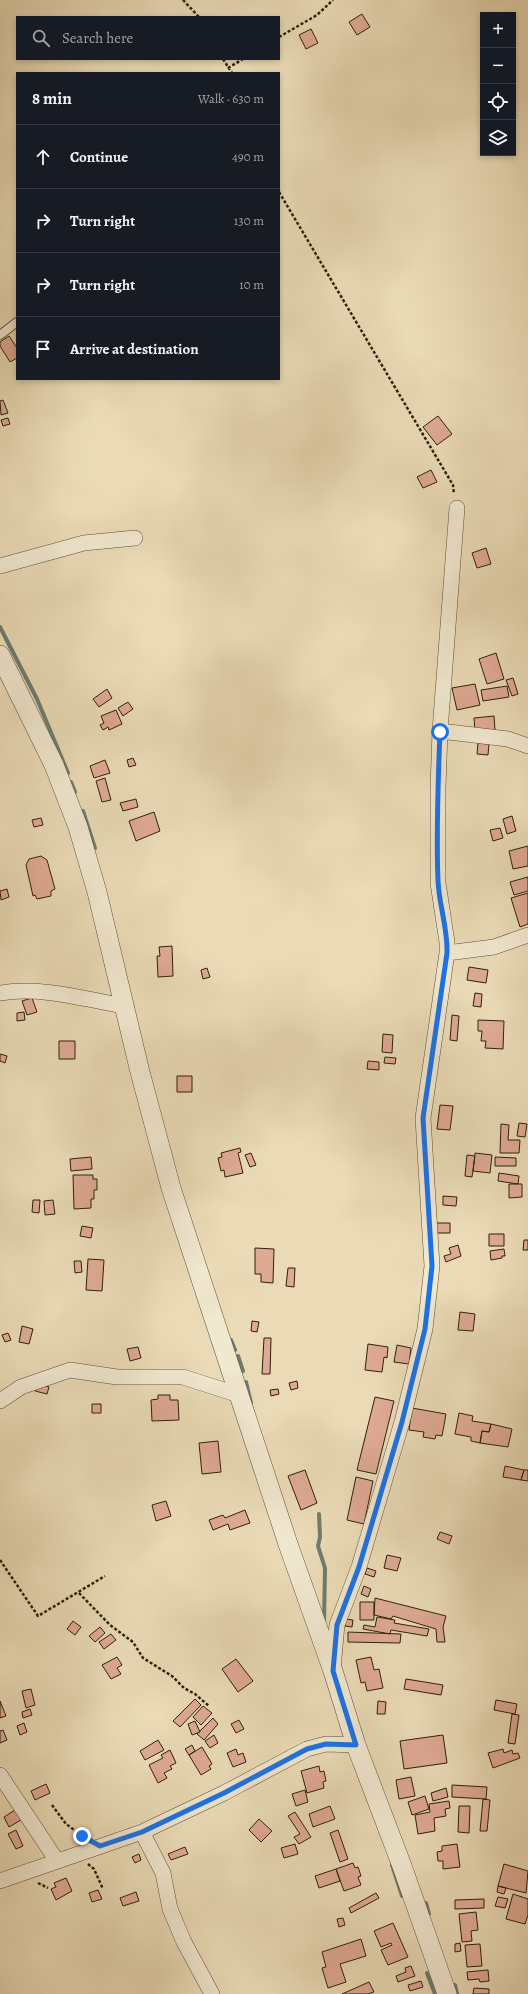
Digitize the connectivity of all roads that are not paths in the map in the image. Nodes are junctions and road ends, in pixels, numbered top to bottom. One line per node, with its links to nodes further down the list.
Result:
1 (16, 323): 2 (lane)
2 (0, 335)
3 (457, 508): 7 (street)
4 (135, 538): 5 (street)
5 (0, 566)
6 (0, 655): 12 (street)
7 (440, 732): 8 (street); 10 (street)
8 (528, 746)
9 (528, 935): 10 (street)
10 (447, 953): 15 (street)
11 (0, 993): 12 (street)
12 (124, 1006): 13 (street)
13 (239, 1395): 14 (street); 15 (street)
14 (0, 1401)
15 (333, 1671): 17 (street)
16 (326, 1744): 17 (street); 19 (street); 20 (street)
17 (356, 1745): 19 (street)
18 (0, 1775): 21 (street)
19 (370, 1782): 24 (street)
20 (142, 1832): 21 (street); 23 (street)
21 (57, 1861): 22 (street)
22 (0, 1880)
23 (212, 1994)
24 (447, 1994)

